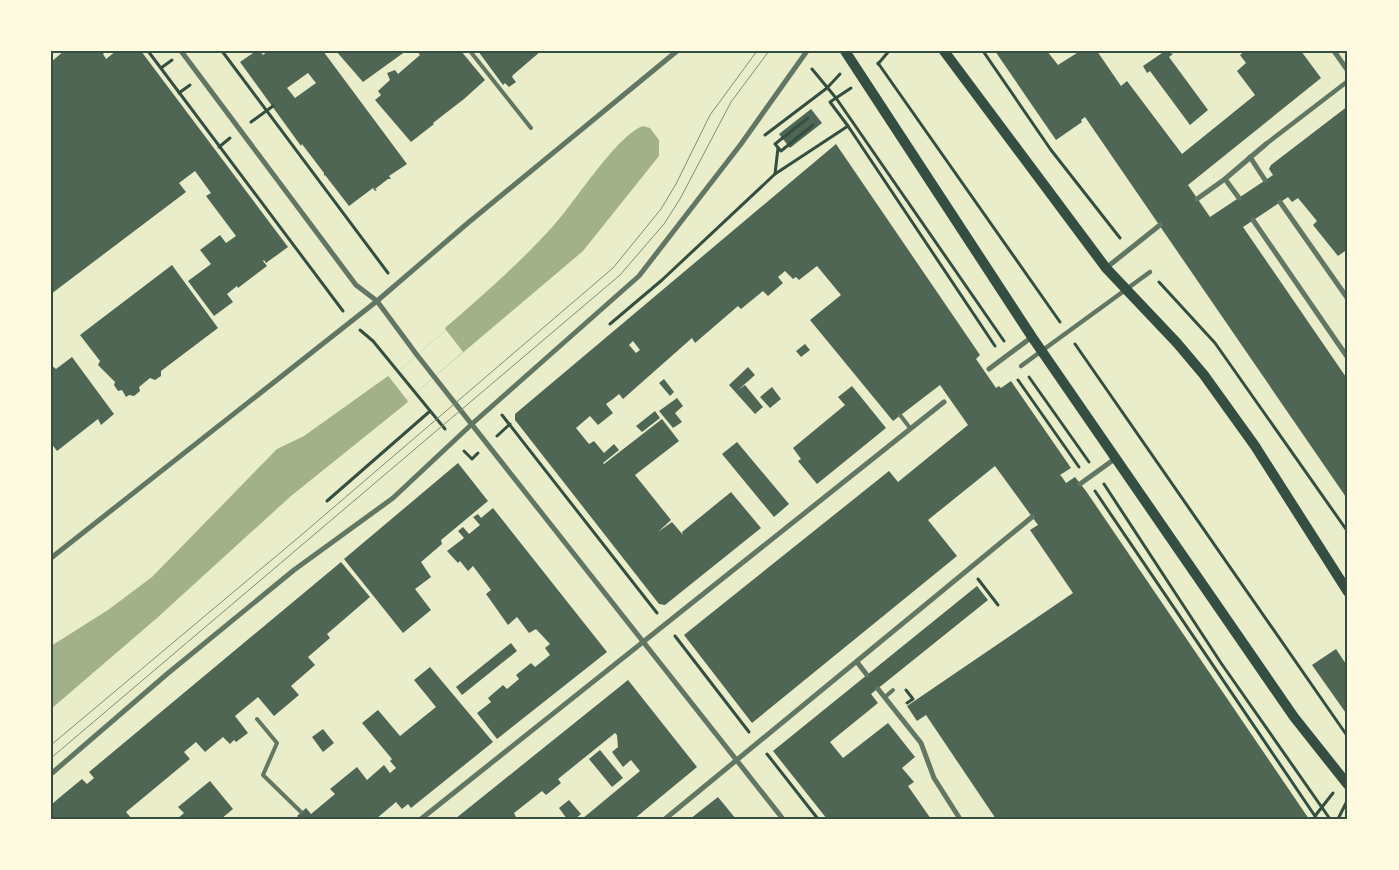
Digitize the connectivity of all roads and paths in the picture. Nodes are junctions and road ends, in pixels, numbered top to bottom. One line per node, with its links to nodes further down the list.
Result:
1 (148, 51): 36 (path)
2 (181, 51): 35 (street)
3 (222, 51): 32 (path)
4 (470, 51): 16 (lane)
5 (677, 51): 32 (street)
6 (807, 51): 17 (street)
7 (845, 51): 39 (main road)
8 (944, 51): 30 (main road)
9 (982, 51): 29 (path)
10 (1334, 51): 12 (street)
11 (878, 63): 38 (path)
12 (1348, 71)
13 (1348, 81): 18 (street)
14 (808, 118): 19 (path)
15 (813, 125): 19 (path)
16 (531, 128)
17 (741, 144): 41 (path); 51 (street)
18 (1266, 144): 20 (street)
19 (778, 148): 21 (path)
20 (1250, 157): 22 (street); 23 (street)
21 (775, 174): 37 (path); 43 (path)
22 (1225, 178): 24 (street); 25 (street)
23 (1265, 180)
24 (1197, 198)
25 (1239, 198)
26 (1280, 202): 34 (street)
27 (1253, 220): 42 (street)
28 (1160, 225): 29 (street)
29 (1128, 249): 30 (street)
30 (1106, 268): 33 (main road)
31 (1150, 272): 33 (street); 59 (path)
32 (396, 284): 35 (street)
33 (1127, 289): 38 (street); 62 (main road)
34 (1348, 299)
35 (378, 301): 36 (street); 51 (street)
36 (350, 322): 46 (path); 60 (street)
37 (609, 325)
38 (1067, 333): 40 (street); 72 (path)
39 (1032, 337): 40 (main road); 41 (street)
40 (1042, 351): 44 (street); 53 (main road)
41 (1012, 353): 43 (street)
42 (1348, 358)
43 (1003, 359): 45 (street); 55 (path)
44 (1022, 366): 54 (path)
45 (989, 369)
46 (414, 394)
47 (944, 402): 52 (street)
48 (510, 409): 64 (path)
49 (429, 412): 57 (path)
50 (900, 415): 52 (lane)
51 (473, 423): 65 (street); 75 (street)
52 (910, 428): 64 (street)
53 (1116, 458): 54 (street); 76 (main road)
54 (1096, 472): 55 (street); 78 (path)
55 (1087, 479): 56 (street); 80 (path)
56 (1080, 484)
57 (327, 501)
58 (1032, 518): 66 (street)
59 (1348, 532)
60 (51, 558)
61 (981, 582): 63 (path)
62 (1348, 592)
63 (998, 605)
64 (666, 624): 65 (street); 73 (path)
65 (644, 641): 74 (street); 81 (street)
66 (857, 662): 67 (street); 73 (street)
67 (867, 675)
68 (878, 689): 70 (street)
69 (893, 690): 70 (lane)
70 (885, 697): 85 (street)
71 (257, 719): 79 (lane)
72 (1348, 737)
73 (758, 743): 74 (street); 84 (path)
74 (737, 760): 82 (street); 83 (street)
75 (51, 774)
76 (1346, 782): 78 (path)
77 (1348, 801): 87 (path)
78 (1322, 808): 80 (path); 86 (path)
79 (301, 812)
80 (1316, 817)
81 (421, 819)
82 (665, 819)
83 (783, 819)
84 (818, 819)
85 (960, 819)
86 (1330, 819)
87 (1338, 819)

